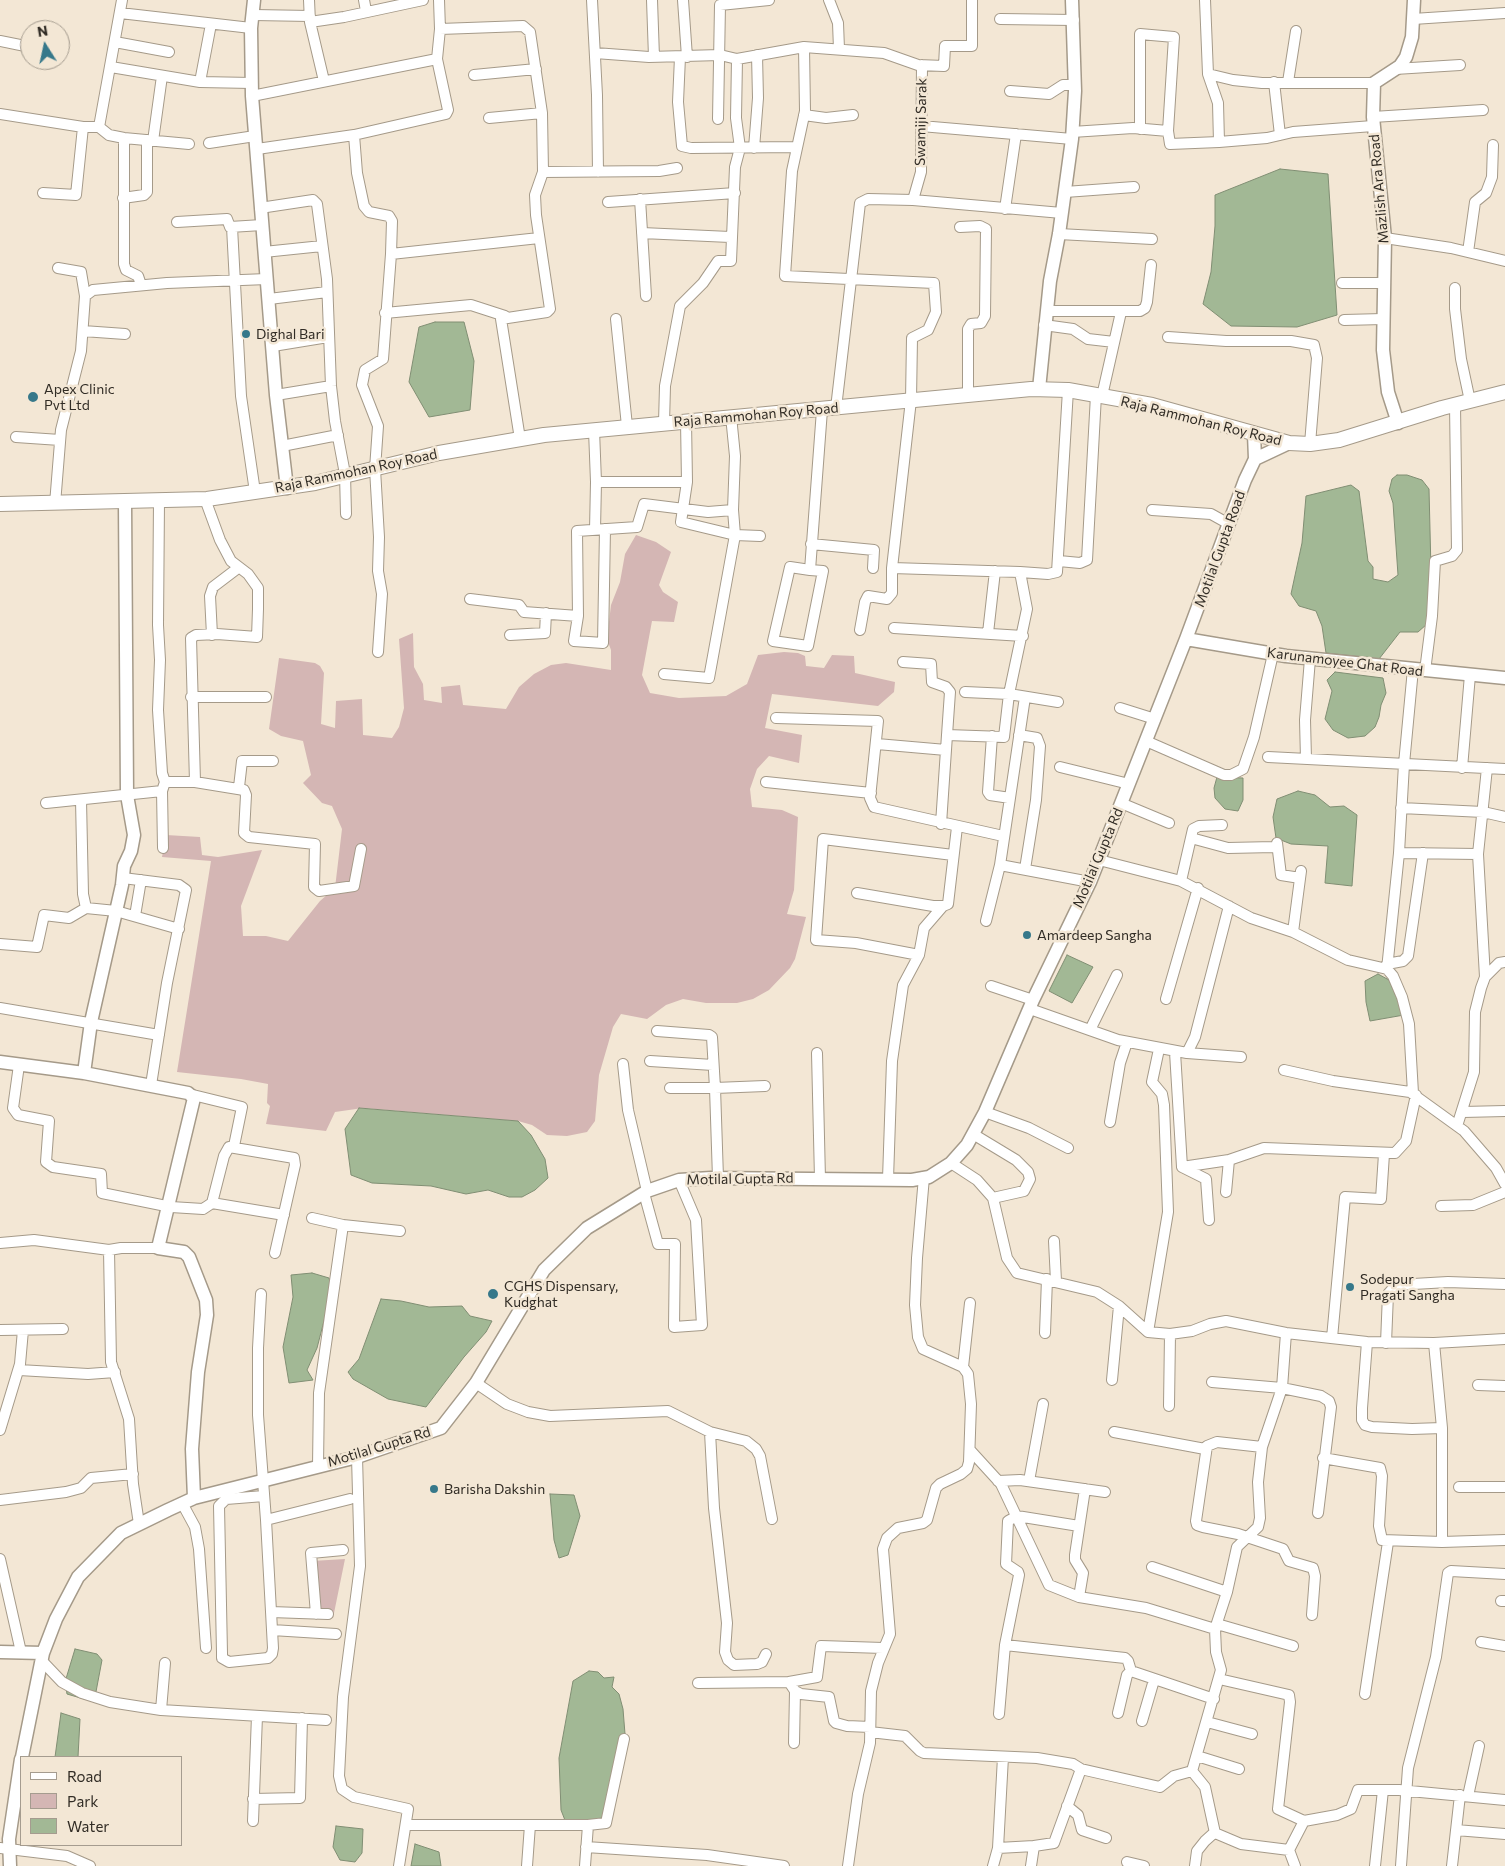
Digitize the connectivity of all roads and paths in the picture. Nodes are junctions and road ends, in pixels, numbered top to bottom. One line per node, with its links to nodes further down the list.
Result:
1 (122, 0): 18 (street)
2 (254, 0): 24 (street)
3 (309, 0): 20 (street)
4 (364, 0): 17 (street)
5 (423, 0): 17 (street)
6 (439, 0): 26 (street)
7 (592, 0): 34 (street)
8 (652, 0): 37 (street)
9 (683, 0): 38 (street)
10 (769, 0): 16 (street)
11 (829, 0): 32 (street)
12 (972, 0): 41 (street)
13 (1072, 0): 23 (street)
14 (1205, 0): 46 (street)
15 (1414, 0): 22 (street)
16 (726, 2): 35 (street)
17 (366, 11): 20 (street)
18 (120, 13): 25 (street); 29 (street)
19 (1505, 13): 22 (street)
20 (310, 19): 24 (street); 49 (street)
21 (1000, 19): 23 (street)
22 (1413, 19): 45 (street)
23 (1074, 20): 54 (street)
24 (252, 22): 25 (street); 55 (street)
25 (211, 24): 50 (street)
26 (440, 29): 39 (street); 44 (street)
27 (1296, 31): 52 (street)
28 (0, 41): 30 (street)
29 (115, 42): 33 (street); 43 (street)
30 (20, 45)
31 (804, 47): 32 (street); 36 (street); 60 (street)
32 (839, 49): 41 (street)
33 (169, 52)
34 (595, 53): 37 (street); 87 (street)
35 (720, 55): 38 (street); 40 (street); 63 (street)
36 (757, 55): 40 (street); 83 (street)
37 (654, 57): 38 (street)
38 (683, 57): 82 (street)
39 (437, 59): 49 (street); 73 (street)
40 (737, 59): 82 (street)
41 (922, 65): 65 (street, Swamiji Sarak)
42 (1460, 65): 45 (street)
43 (111, 67): 48 (street); 67 (street)
44 (536, 69): 47 (street); 58 (street)
45 (1395, 69): 53 (street)
46 (1208, 74): 51 (street); 77 (street)
47 (474, 75)
48 (162, 76): 50 (street); 76 (street)
49 (324, 81): 55 (street)
50 (200, 82): 55 (street)
51 (1274, 82): 52 (street); 71 (street)
52 (1288, 82): 53 (street)
53 (1374, 83): 64 (street, Mazlish Ara Road)
54 (1075, 86): 56 (street); 74 (street)
55 (252, 89): 72 (street)
56 (1010, 91)
57 (1483, 110): 64 (street)
58 (542, 113): 62 (street); 86 (street)
59 (0, 114): 66 (street)
60 (804, 115): 61 (street); 81 (street)
61 (853, 115)
62 (489, 118)
63 (718, 118)
64 (1373, 122): 71 (street); 107 (street, Mazlish Ara Road)
65 (921, 126): 70 (street); 94 (street, Swamiji Sarak)
66 (83, 127): 67 (street); 90 (street)
67 (99, 128): 75 (street)
68 (1140, 129): 69 (street); 69 (street); 74 (street)
69 (1168, 131): 77 (street)
70 (1016, 134): 74 (street); 97 (street)
71 (1280, 135): 77 (street)
72 (255, 136): 78 (street); 84 (street)
73 (354, 136): 84 (street); 112 (street)
74 (1072, 136): 89 (street)
75 (124, 138): 76 (street); 92 (street)
76 (150, 141): 79 (street); 92 (street)
77 (1219, 142)
78 (209, 143)
79 (189, 144)
80 (1493, 145): 111 (street)
81 (797, 147): 83 (street); 116 (street)
82 (740, 148): 83 (street); 91 (street)
83 (754, 148)
84 (257, 149): 96 (street)
85 (677, 168): 87 (street)
86 (543, 172): 87 (street); 106 (street)
87 (598, 172)
88 (1134, 187): 89 (street)
89 (1064, 192): 98 (street)
90 (43, 193)
91 (735, 193): 93 (street); 105 (street)
92 (123, 198): 121 (street)
93 (640, 198): 95 (street); 103 (street)
94 (914, 200): 97 (street); 116 (street)
95 (608, 202)
96 (260, 208): 100 (street); 109 (street)
97 (1005, 209): 98 (street)
98 (1062, 213): 104 (street)
99 (177, 222): 101 (street)
100 (262, 225): 101 (street); 110 (street)
101 (232, 227): 118 (street)
102 (960, 228): 145 (street)
103 (642, 233): 105 (street); 125 (street)
104 (1059, 234): 108 (street); 127 (street)
105 (730, 237): 154 (street)
106 (539, 238): 112 (street); 130 (street)
107 (1385, 238): 111 (street); 120 (street, Mazlish Ara Road)
108 (1152, 239)
109 (322, 246): 110 (street); 123 (street)
110 (264, 252): 117 (street)
111 (1468, 252): 113 (street)
112 (391, 254): 129 (street)
113 (1505, 261)
114 (1151, 265): 128 (street)
115 (58, 268): 124 (street)
116 (853, 277): 148 (street); 151 (street)
117 (267, 279): 118 (street); 126 (street)
118 (234, 280): 121 (street); 172 (street)
119 (1342, 283): 120 (street)
120 (1384, 283): 133 (street, Mazlish Ara Road)
121 (141, 285): 124 (street)
122 (1455, 288): 149 (street)
123 (327, 292): 126 (street); 137 (street)
124 (85, 296): 135 (street)
125 (646, 296)
126 (269, 300): 140 (street)
127 (1047, 311): 128 (street); 134 (street)
128 (1121, 312): 139 (street)
129 (385, 313): 130 (street); 167 (street)
130 (504, 316): 161 (street)
131 (616, 319): 156 (street)
132 (1344, 320): 133 (street)
133 (1383, 320): 155 (street, Mazlish Ara Road)
134 (1044, 325): 139 (street); 142 (street)
135 (83, 331): 136 (street); 162 (street)
136 (125, 334)
137 (328, 337): 140 (street); 141 (street)
138 (1168, 337): 164 (street)
139 (1114, 342): 146 (street)
140 (273, 346): 147 (street)
141 (331, 386): 147 (street); 159 (street)
142 (1039, 389): 143 (main road, Raja Rammohan Roy Road); 145 (main road, Raja Rammohan Roy Road)
143 (1068, 390): 146 (main road, Raja Rammohan Roy Road); 187 (street)
144 (1505, 392): 149 (main road, Raja Rammohan Roy Road)
145 (968, 394): 148 (main road, Raja Rammohan Roy Road)
146 (1099, 395): 158 (main road, Raja Rammohan Roy Road); 187 (street)
147 (276, 396): 165 (street)
148 (911, 400): 151 (main road, Raja Rammohan Roy Road); 190 (street)
149 (1470, 401): 150 (main road, Raja Rammohan Roy Road)
150 (1455, 405): 155 (main road, Raja Rammohan Roy Road); 208 (street)
151 (829, 409): 152 (main road, Raja Rammohan Roy Road); 186 (street)
152 (730, 416): 153 (main road, Raja Rammohan Roy Road); 179 (street)
153 (686, 421): 154 (main road, Raja Rammohan Roy Road); 170 (street)
154 (664, 423): 156 (main road, Raja Rammohan Roy Road)
155 (1398, 423): 164 (main road, Raja Rammohan Roy Road)
156 (627, 426): 157 (main road, Raja Rammohan Roy Road)
157 (594, 430): 161 (main road, Raja Rammohan Roy Road); 169 (street)
158 (1254, 434): 163 (main road, Raja Rammohan Roy Road); 166 (street, Motilal Gupta Road)
159 (338, 436): 165 (street); 168 (street)
160 (16, 437): 162 (street)
161 (520, 439): 167 (main road, Raja Rammohan Roy Road)
162 (60, 440): 177 (street)
163 (1289, 443): 164 (main road, Raja Rammohan Roy Road); 166 (street)
164 (1310, 444)
165 (282, 446): 171 (street)
166 (1256, 459): 182 (street, Motilal Gupta Road)
167 (374, 469): 168 (main road, Raja Rammohan Roy Road); 204 (street)
168 (345, 474): 171 (main road, Raja Rammohan Roy Road); 181 (street)
169 (596, 482): 170 (street); 183 (street)
170 (686, 482): 178 (street)
171 (287, 488): 172 (main road, Raja Rammohan Roy Road)
172 (255, 492): 173 (main road, Raja Rammohan Roy Road)
173 (204, 500): 174 (main road, Raja Rammohan Roy Road); 188 (street)
174 (159, 501): 175 (main road, Raja Rammohan Roy Road); 238 (street)
175 (125, 502): 177 (main road, Raja Rammohan Roy Road); 241 (street)
176 (0, 504): 177 (main road, Raja Rammohan Roy Road)
177 (55, 504)
178 (683, 507): 179 (street); 183 (street); 184 (street)
179 (733, 510): 184 (street)
180 (1152, 510): 182 (street)
181 (346, 514)
182 (1229, 524): 203 (street, Motilal Gupta Road)
183 (600, 530): 196 (street); 196 (street)
184 (735, 535): 185 (street); 209 (street)
185 (760, 536)
186 (812, 544): 189 (street); 191 (street)
187 (1059, 561): 193 (street)
188 (238, 568): 200 (street); 200 (street)
189 (873, 568)
190 (892, 568): 192 (street); 198 (street)
191 (810, 570): 191 (street)
192 (995, 571): 193 (street); 199 (street)
193 (1020, 572): 202 (street)
194 (470, 600): 195 (street)
195 (546, 613): 196 (street); 201 (street)
196 (578, 616)
197 (894, 628): 199 (street)
198 (860, 630)
199 (988, 634): 202 (street)
200 (212, 635): 215 (street)
201 (510, 635)
202 (1023, 636): 213 (street)
203 (1186, 639): 205 (street, Karunamoyee Ghat Road); 220 (street, Motilal Gupta Rd)
204 (378, 652)
205 (1273, 654): 206 (street, Karunamoyee Ghat Road); 224 (street)
206 (1310, 659): 208 (street, Karunamoyee Ghat Road); 228 (street)
207 (903, 662): 221 (street)
208 (1419, 670): 210 (street, Karunamoyee Ghat Road); 230 (street)
209 (664, 674)
210 (1470, 675): 211 (street, Karunamoyee Ghat Road); 232 (street)
211 (1505, 678)
212 (965, 692): 213 (street)
213 (1009, 694): 216 (street); 223 (street)
214 (266, 696): 215 (street)
215 (192, 697): 235 (street)
216 (1024, 697): 217 (street); 222 (street)
217 (1058, 702)
218 (1120, 708): 220 (street)
219 (776, 718): 225 (street)
220 (1155, 719): 224 (street, Motilal Gupta Rd)
221 (947, 735): 223 (street); 226 (street)
222 (1019, 735): 242 (street); 263 (street)
223 (992, 736): 242 (street)
224 (1146, 741): 237 (street, Motilal Gupta Rd)
225 (877, 744): 226 (street); 240 (street)
226 (946, 750): 250 (street)
227 (1268, 757): 228 (street)
228 (1306, 759): 230 (street)
229 (273, 761): 239 (street)
230 (1404, 764): 232 (street); 246 (street)
231 (1060, 767): 237 (street)
232 (1462, 768): 233 (street)
233 (1487, 768): 234 (street); 247 (street)
234 (1505, 769)
235 (194, 782): 238 (street); 239 (street)
236 (766, 782): 240 (street)
237 (1129, 784): 245 (street, Motilal Gupta Rd)
238 (163, 786): 241 (street); 255 (street)
239 (239, 787): 256 (street)
240 (871, 793): 250 (street)
241 (127, 795): 243 (street); 264 (street)
242 (1010, 798): 253 (street)
243 (81, 800): 244 (street); 272 (street)
244 (46, 803)
245 (1122, 803): 249 (street); 261 (street, Motilal Gupta Rd)
246 (1402, 808): 247 (street); 257 (street)
247 (1483, 812): 248 (street); 259 (street)
248 (1505, 817)
249 (1169, 823)
250 (941, 824): 252 (street)
251 (1222, 825): 254 (street)
252 (957, 827): 253 (street); 260 (street)
253 (1003, 836): 262 (street)
254 (1191, 838): 266 (street); 277 (street)
255 (163, 848)
256 (361, 849)
257 (1399, 853): 258 (street); 281 (street)
258 (1423, 853): 259 (street); 281 (street)
259 (1478, 854): 283 (street)
260 (953, 855): 270 (street); 279 (street)
261 (1099, 860): 266 (street); 267 (street, Motilal Gupta Rd)
262 (1000, 865): 263 (street); 275 (street)
263 (1025, 869): 267 (street)
264 (123, 878): 265 (street); 273 (street)
265 (141, 880): 274 (street); 276 (street)
266 (1181, 880): 268 (street)
267 (1090, 882): 286 (street, Motilal Gupta Rd)
268 (1198, 888): 271 (street); 285 (street)
269 (857, 893): 270 (street)
270 (943, 906): 279 (street)
271 (1229, 906): 277 (street); 296 (street)
272 (86, 908): 273 (street); 278 (street)
273 (116, 911): 274 (street); 288 (street)
274 (134, 916): 276 (street)
275 (986, 921)
276 (180, 929): 291 (street)
277 (1293, 932): 281 (street)
278 (0, 944)
279 (919, 955): 327 (street)
280 (1505, 962): 283 (street)
281 (1387, 967): 309 (street)
282 (1117, 975): 289 (street)
283 (1485, 977): 312 (street)
284 (991, 986): 286 (street)
285 (1166, 999)
286 (1031, 1005): 289 (street); 311 (street, Motilal Gupta Rd)
287 (0, 1008): 288 (street)
288 (91, 1022): 291 (street); 304 (street)
289 (1090, 1030): 292 (street)
290 (656, 1031): 302 (street)
291 (159, 1035): 305 (street)
292 (1127, 1042): 293 (street); 314 (street)
293 (1159, 1049): 294 (street); 354 (street)
294 (1175, 1052): 296 (street); 322 (street)
295 (817, 1053): 325 (street)
296 (1187, 1053): 297 (street)
297 (1242, 1057)
298 (650, 1061): 302 (street)
299 (0, 1062): 301 (street)
300 (623, 1064): 329 (street)
301 (19, 1065): 304 (street); 334 (street)
302 (712, 1065): 308 (street)
303 (1284, 1070): 309 (street)
304 (84, 1073): 305 (street)
305 (151, 1086): 310 (street)
306 (765, 1086): 308 (street)
307 (670, 1088): 308 (street)
308 (715, 1088): 323 (street)
309 (1414, 1094): 315 (street); 319 (street)
310 (193, 1096): 317 (street); 334 (street)
311 (985, 1112): 316 (street, Motilal Gupta Rd); 318 (street)
312 (1463, 1112): 313 (street); 315 (street)
313 (1505, 1112)
314 (1110, 1122)
315 (1457, 1126): 328 (street)
316 (973, 1134): 321 (street, Motilal Gupta Rd); 332 (street)
317 (234, 1146): 333 (street); 336 (street)
318 (1068, 1148)
319 (1384, 1154): 320 (street); 358 (street)
320 (1229, 1160): 322 (street); 330 (street)
321 (951, 1163): 324 (street, Motilal Gupta Rd); 332 (street)
322 (1182, 1167): 338 (street)
323 (718, 1178): 325 (street, Motilal Gupta Rd); 326 (street, Motilal Gupta Rd)
324 (924, 1178): 327 (street, Motilal Gupta Rd); 363 (street)
325 (820, 1179): 327 (street, Motilal Gupta Rd)
326 (679, 1180): 329 (street, Motilal Gupta Rd); 329 (street)
327 (888, 1180)
328 (1505, 1184)
329 (646, 1192): 368 (street, Motilal Gupta Rd)
330 (1226, 1192)
331 (1505, 1192): 335 (street)
332 (993, 1198): 346 (street)
333 (212, 1204): 334 (street); 336 (street)
334 (169, 1205): 343 (street)
335 (1441, 1206)
336 (284, 1215): 345 (street)
337 (312, 1218): 339 (street)
338 (1209, 1220)
339 (343, 1225): 340 (street); 383 (street)
340 (400, 1231)
341 (1054, 1241): 346 (street)
342 (0, 1243): 344 (street)
343 (158, 1248): 344 (street); 395 (street)
344 (109, 1250): 365 (street)
345 (275, 1253)
346 (1051, 1280): 350 (street); 355 (street)
347 (1505, 1284): 361 (street)
348 (261, 1294): 385 (street)
349 (970, 1303): 363 (street)
350 (1119, 1306): 354 (street); 366 (street)
351 (63, 1329): 353 (street)
352 (0, 1330): 353 (street)
353 (23, 1330): 364 (street)
354 (1148, 1332): 357 (street)
355 (1044, 1333)
356 (1286, 1333): 357 (street); 358 (street); 371 (street)
357 (1170, 1334): 373 (street)
358 (1332, 1338): 360 (street)
359 (1505, 1339): 362 (street)
360 (1367, 1342): 361 (street); 374 (street)
361 (1386, 1343): 362 (street)
362 (1434, 1343): 374 (street)
363 (962, 1368): 380 (street)
364 (19, 1370): 365 (street); 375 (street)
365 (115, 1372): 384 (street)
366 (1112, 1380)
367 (1212, 1382): 371 (street)
368 (476, 1383): 376 (street); 381 (street, Motilal Gupta Rd)
369 (1478, 1385): 370 (street)
370 (1505, 1386)
371 (1282, 1388): 378 (street); 382 (street)
372 (1043, 1404): 387 (street)
373 (1170, 1406)
374 (1442, 1428): 405 (street)
375 (0, 1430)
376 (710, 1432): 398 (street); 427 (street)
377 (1114, 1432): 379 (street)
378 (1262, 1447): 379 (street); 402 (street)
379 (1205, 1449): 402 (street)
380 (970, 1450): 386 (street); 424 (street)
381 (357, 1457): 383 (street, Motilal Gupta Rd); 465 (street)
382 (1324, 1458): 396 (street); 404 (street)
383 (318, 1466): 385 (street, Motilal Gupta Rd)
384 (133, 1474): 394 (street); 400 (street)
385 (262, 1479): 392 (street); 395 (street, Motilal Gupta Rd)
386 (998, 1481): 387 (street); 397 (street)
387 (1029, 1481): 390 (street)
388 (1459, 1487): 389 (street)
389 (1505, 1487)
390 (1085, 1489): 391 (street); 401 (street)
391 (1105, 1492)
392 (264, 1496): 399 (street); 417 (street)
393 (350, 1499): 399 (street)
394 (0, 1500)
395 (188, 1501): 400 (street, Motilal Gupta Rd); 423 (street)
396 (1318, 1513)
397 (1017, 1516): 401 (street); 411 (street); 420 (street)
398 (772, 1519)
399 (266, 1520): 412 (street)
400 (140, 1524): 428 (street, Motilal Gupta Rd)
401 (1079, 1526): 411 (street)
402 (1247, 1538): 410 (street); 415 (street)
403 (1505, 1540): 405 (street)
404 (1388, 1542): 405 (street); 435 (street)
405 (1442, 1542)
406 (343, 1550): 413 (street)
407 (0, 1559): 426 (street)
408 (1152, 1567): 410 (street)
409 (1505, 1574): 458 (street)
410 (1227, 1592): 416 (street)
411 (1079, 1597): 416 (street)
412 (271, 1612): 413 (street); 417 (street)
413 (316, 1614): 414 (street)
414 (328, 1614)
415 (1312, 1614)
416 (1216, 1627): 421 (street); 431 (street)
417 (272, 1630): 418 (street)
418 (336, 1634)
419 (1481, 1642): 422 (street)
420 (1005, 1645): 430 (street); 439 (street)
421 (1293, 1646)
422 (1505, 1646)
423 (206, 1648)
424 (883, 1648): 434 (street); 445 (street)
425 (0, 1652): 426 (street)
426 (21, 1652): 428 (street)
427 (766, 1654)
428 (42, 1656): 437 (street); 450 (street, Motilal Gupta Rd)
429 (165, 1663): 437 (street)
430 (1131, 1671): 432 (street); 438 (street)
431 (1219, 1679): 436 (street); 464 (street)
432 (1154, 1680): 436 (street); 443 (street)
433 (698, 1683): 434 (street)
434 (792, 1686): 445 (street); 448 (street)
435 (1365, 1694)
436 (1214, 1699): 444 (street)
437 (161, 1710): 440 (street)
438 (1118, 1713)
439 (999, 1714)
440 (257, 1716): 441 (street); 460 (street)
441 (302, 1718): 442 (street); 460 (street)
442 (326, 1720)
443 (1142, 1721)
444 (1207, 1722): 446 (street); 451 (street)
445 (870, 1730): 452 (street); 484 (street)
446 (1252, 1734)
447 (624, 1739): 467 (street)
448 (794, 1743)
449 (1479, 1746): 459 (street)
450 (21, 1756)
451 (1197, 1756): 455 (street); 456 (street)
452 (1003, 1757): 454 (street); 475 (street)
453 (20, 1765): 473 (street, Motilal Gupta Rd)
454 (1081, 1769): 456 (street); 462 (street)
455 (1239, 1770)
456 (1192, 1771): 469 (street)
457 (1383, 1790): 458 (street); 464 (street); 490 (street)
458 (1404, 1791): 459 (street); 491 (street)
459 (1464, 1796): 461 (street); 468 (street)
460 (253, 1799): 463 (street)
461 (1505, 1800)
462 (1066, 1806): 471 (street); 472 (street)
463 (253, 1821)
464 (1304, 1821): 476 (street)
465 (406, 1825): 466 (street); 480 (street)
466 (530, 1825): 467 (street); 481 (street)
467 (588, 1825): 474 (street)
468 (1456, 1830): 470 (street); 492 (street)
469 (1215, 1832): 476 (street); 488 (street)
470 (1505, 1834)
471 (1106, 1838)
472 (1034, 1846): 475 (street); 486 (street)
473 (5, 1848): 478 (street, Motilal Gupta Rd); 479 (street)
474 (586, 1848): 482 (street); 483 (street)
475 (998, 1848): 485 (street)
476 (1289, 1850): 489 (street)
477 (1127, 1862): 487 (street)
478 (10, 1866)
479 (90, 1866)
480 (399, 1866)
481 (527, 1866)
482 (584, 1866)
483 (784, 1866)
484 (848, 1866)
485 (993, 1866)
486 (1031, 1866)
487 (1144, 1866)
488 (1195, 1866)
489 (1295, 1866)
490 (1374, 1866)
491 (1401, 1866)
492 (1452, 1866)

